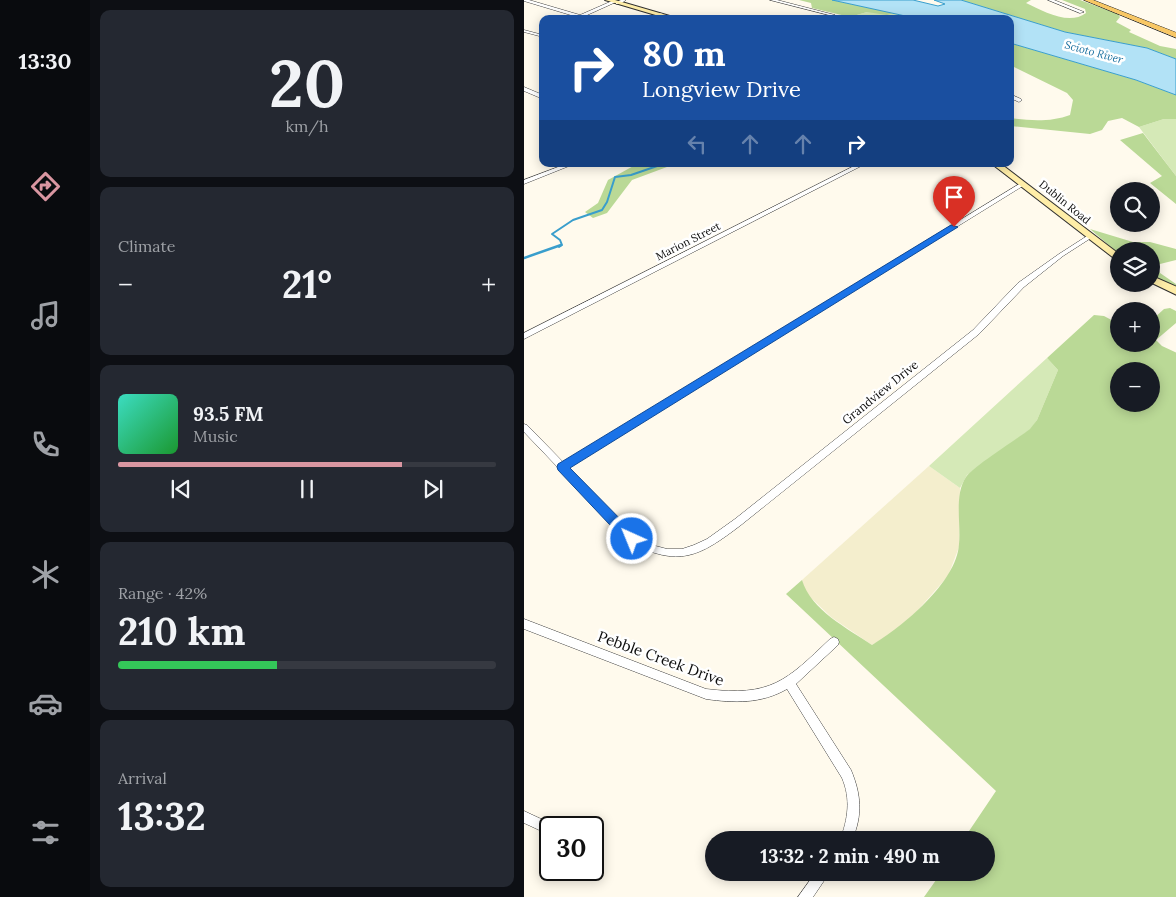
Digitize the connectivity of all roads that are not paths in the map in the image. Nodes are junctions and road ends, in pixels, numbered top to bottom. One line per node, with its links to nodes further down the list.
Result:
1 (524, 0): 8 (street)
2 (772, 0): 11 (street)
3 (1050, 0): 6 (street)
4 (1087, 0): 14 (main road)
5 (616, 1): 7 (main road); 9 (street)
6 (1082, 12)
7 (661, 14): 10 (main road)
8 (577, 15)
9 (583, 15)
10 (664, 15)
11 (833, 15)
12 (524, 31): 13 (street)
13 (539, 35)
14 (1176, 36)
15 (524, 89): 16 (street)
16 (539, 95)
17 (1014, 98): 18 (street)
18 (1019, 100)
19 (563, 167): 24 (street)
20 (846, 167): 23 (street)
21 (855, 167): 23 (street, Marion Street)
22 (1000, 167): 25 (main road, Dublin Road)
23 (851, 169): 30 (street, Marion Street)
24 (524, 182)
25 (1023, 184): 26 (main road, Dublin Road); 32 (street)
26 (1089, 237): 27 (main road, Dublin Road); 32 (street, Grandview Drive)
27 (1110, 252)
28 (1160, 283): 29 (main road)
29 (1176, 292)
30 (524, 336)
31 (524, 427): 32 (street)
32 (562, 467)
33 (524, 624): 35 (street, Pebble Creek Drive)
34 (834, 642): 35 (street, Pebble Creek Drive)
35 (789, 683): 38 (street)
36 (524, 817): 37 (street)
37 (539, 824)
38 (850, 831)
39 (817, 881): 40 (street)
40 (805, 897)

